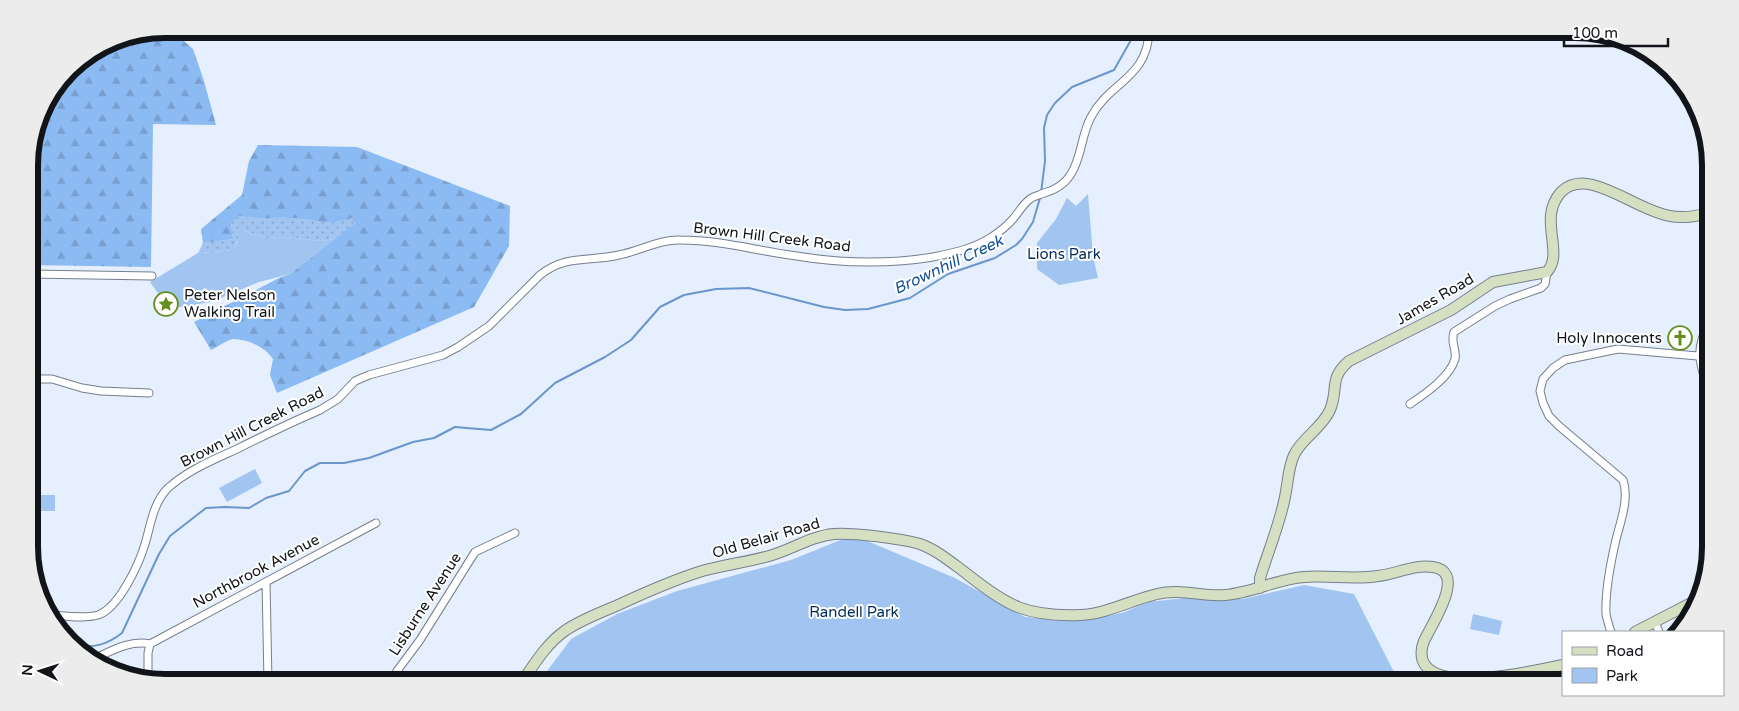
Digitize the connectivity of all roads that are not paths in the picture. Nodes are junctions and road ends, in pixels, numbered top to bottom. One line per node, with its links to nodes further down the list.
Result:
1 (1148, 38): 17 (street, Brown Hill Creek Road)
2 (1702, 214): 3 (main road)
3 (1546, 272): 11 (street); 15 (main road, James Road)
4 (38, 274): 5 (street)
5 (152, 276)
6 (1702, 338): 7 (street)
7 (1698, 356): 8 (street); 19 (street)
8 (1702, 369)
9 (38, 379): 10 (street)
10 (149, 393)
11 (1410, 404)
12 (376, 523): 14 (street, Northbrook Avenue)
13 (515, 533): 29 (street, Lisburne Avenue)
14 (266, 582): 22 (street, Northbrook Avenue); 28 (street)
15 (1260, 588): 26 (main road, Old Belair Road); 30 (main road, Old Belair Road)
16 (1687, 605): 18 (main road)
17 (58, 615)
18 (1654, 622): 20 (main road); 21 (street)
19 (1611, 631)
20 (1637, 631)
21 (1658, 631)
22 (150, 644): 23 (street); 25 (street)
23 (101, 656)
24 (1562, 665): 27 (main road, Old Belair Road)
25 (148, 672)
26 (1435, 673)
27 (1523, 673)
28 (268, 674)
29 (395, 674)
30 (527, 674)

